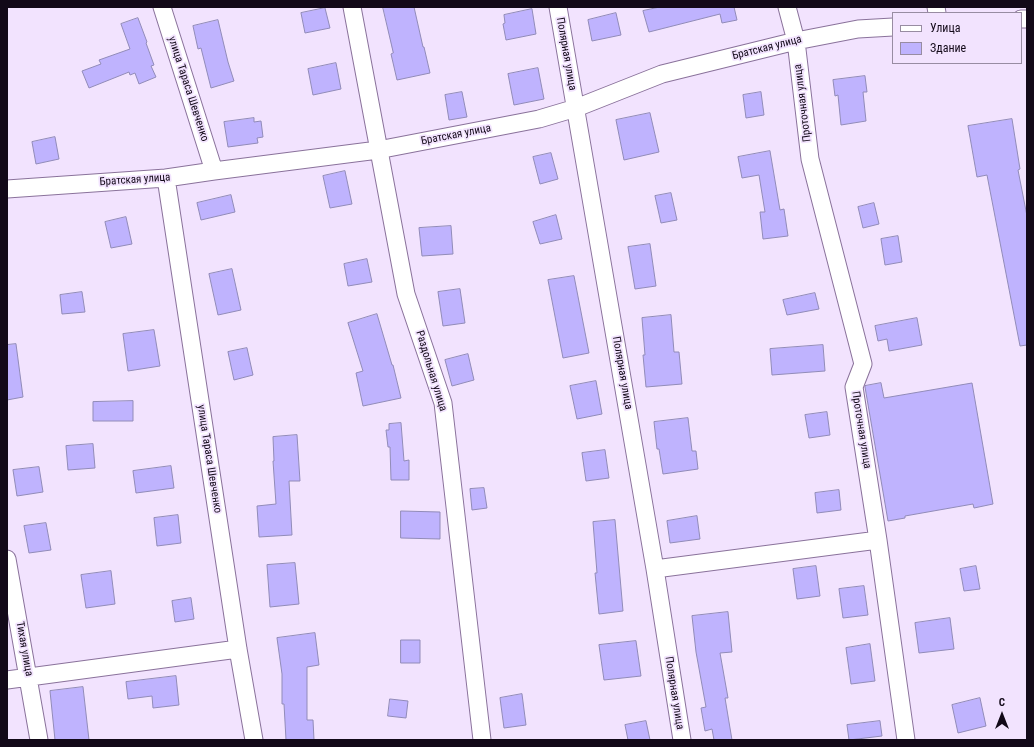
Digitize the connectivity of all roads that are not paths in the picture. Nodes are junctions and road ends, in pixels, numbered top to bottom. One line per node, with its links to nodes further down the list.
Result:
1 (162, 7): 9 (street, улица Тараса Шевченко)
2 (352, 7): 8 (street, Раздольная улица)
3 (558, 7): 7 (street, Полярная улица)
4 (788, 7): 6 (street, Проточная улица)
5 (892, 27): 6 (street, Братская улица)
6 (796, 41): 7 (street, Братская улица); 12 (street, Проточная улица)
7 (576, 108): 8 (street, Братская улица); 14 (street, Полярная улица)
8 (378, 150): 9 (street, Братская улица); 20 (street, Раздольная улица)
9 (214, 171): 10 (street, Братская улица)
10 (166, 178): 11 (street, Братская улица); 15 (street, улица Тараса Шевченко)
11 (7, 189)
12 (878, 540): 14 (street); 22 (street, Проточная улица)
13 (7, 559): 16 (street, Тихая улица)
14 (655, 569): 21 (street, Полярная улица)
15 (238, 649): 16 (street); 19 (street, улица Тараса Шевченко)
16 (29, 677): 17 (street); 18 (street, Тихая улица)
17 (7, 680)
18 (39, 740)
19 (254, 740)
20 (482, 740)
21 (682, 740)
22 (906, 740)

